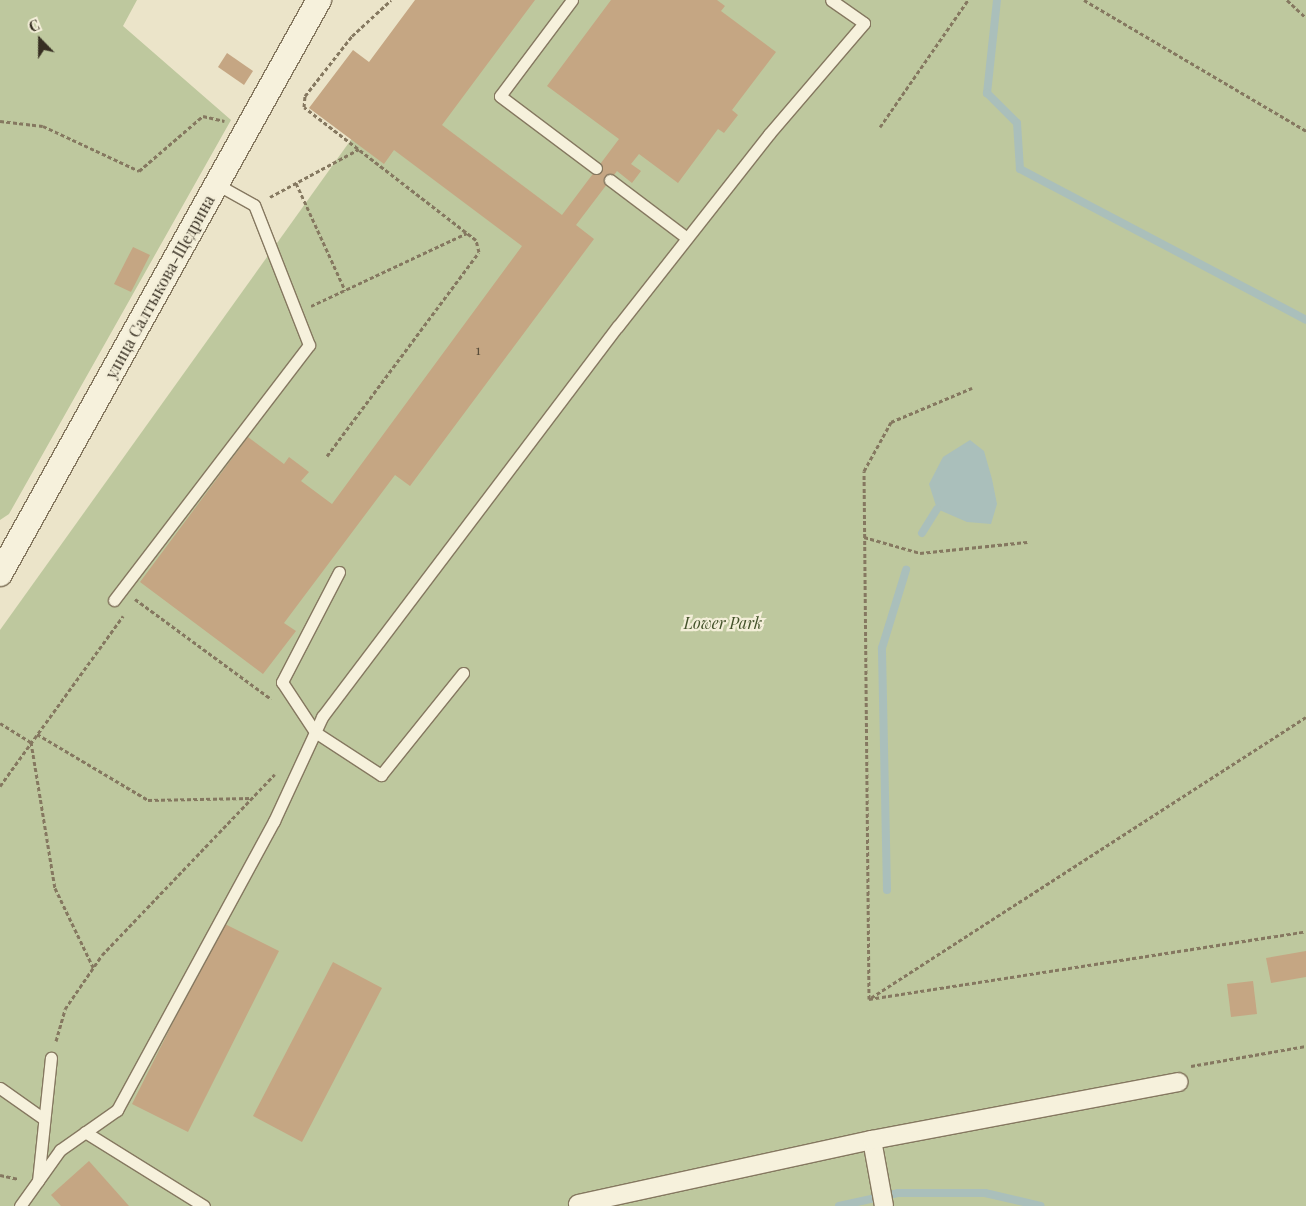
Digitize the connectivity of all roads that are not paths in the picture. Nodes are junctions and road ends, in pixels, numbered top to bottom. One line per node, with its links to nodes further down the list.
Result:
1 (320, 0): 6 (street, улица Салтыкова-Щедрина)
2 (572, 0): 4 (lane)
3 (831, 0): 7 (lane)
4 (596, 168)
5 (610, 180): 7 (lane)
6 (218, 185): 9 (street, улица Салтыкова-Щедрина); 10 (lane)
7 (688, 238): 12 (lane)
8 (339, 572): 12 (lane)
9 (0, 574)
10 (114, 600)
11 (463, 673): 12 (lane)
12 (315, 732): 17 (lane)
13 (51, 1058): 16 (lane)
14 (1179, 1082): 18 (street)
15 (0, 1088): 16 (lane)
16 (44, 1118): 19 (lane)
17 (86, 1132): 19 (lane); 22 (lane)
18 (872, 1140): 20 (street); 23 (street)
19 (37, 1183): 21 (lane)
20 (578, 1204)
21 (20, 1206)
22 (204, 1206)
23 (884, 1206)

